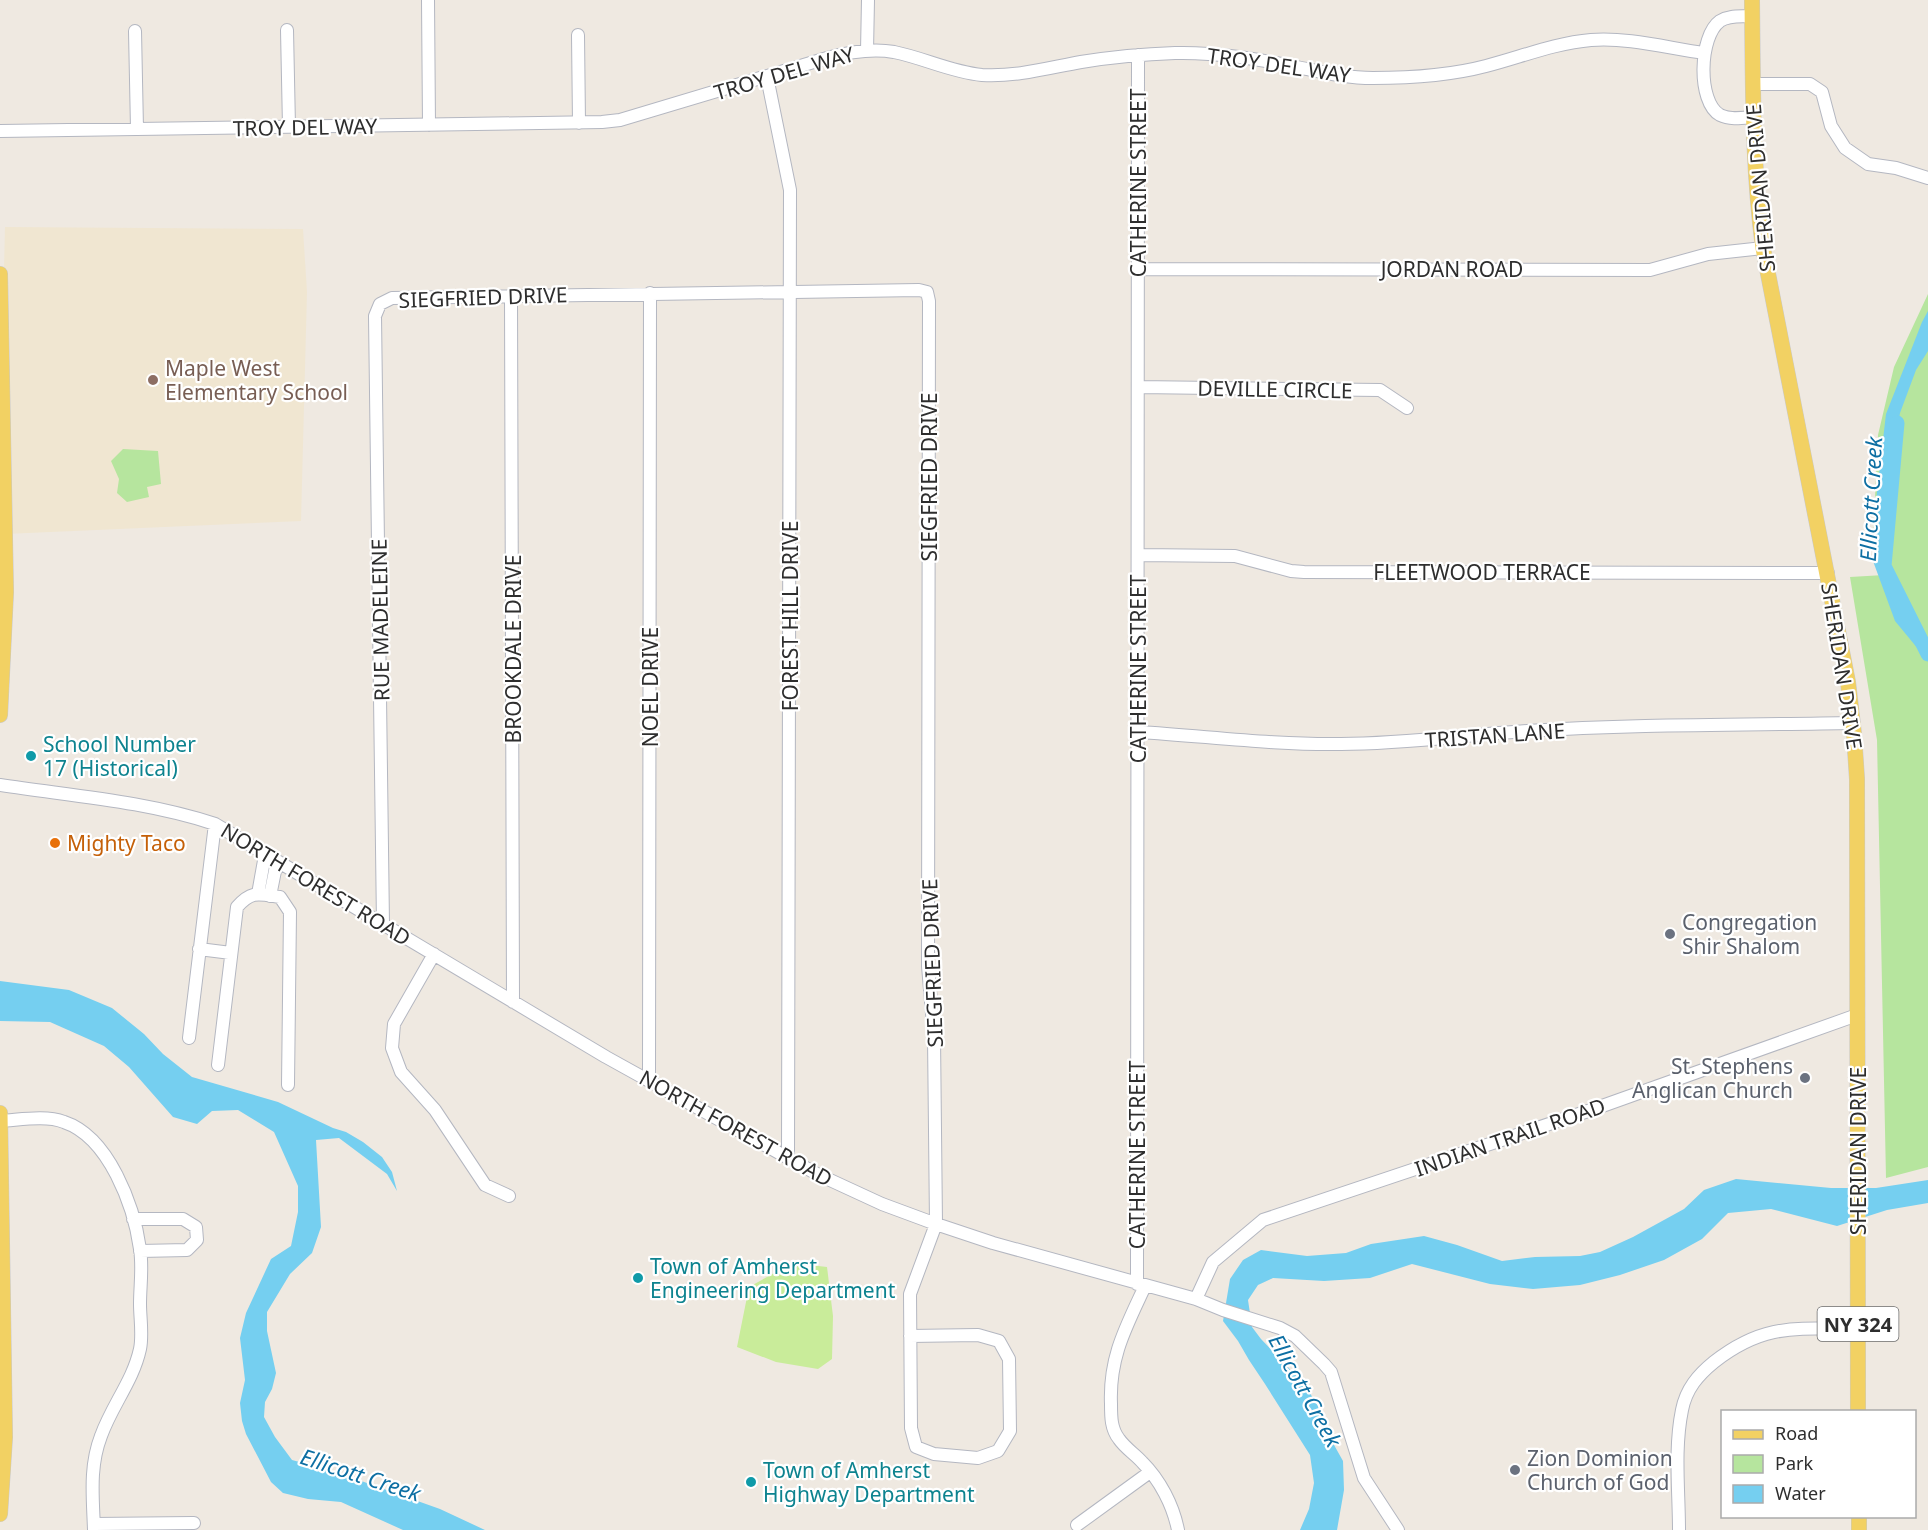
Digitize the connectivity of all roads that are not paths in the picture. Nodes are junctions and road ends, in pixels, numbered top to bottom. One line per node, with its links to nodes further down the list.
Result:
1 (428, 0): 15 (street)
2 (868, 0): 8 (street)
3 (1752, 0): 4 (main road, SHERIDAN DRIVE / NY 324)
4 (1752, 16): 9 (street); 12 (main road, SHERIDAN DRIVE / NY 324)
5 (287, 30): 16 (street)
6 (135, 31): 17 (street)
7 (578, 35): 14 (street)
8 (867, 51): 10 (street, TROY DEL WAY); 11 (street, TROY DEL WAY)
9 (1704, 53): 10 (street, TROY DEL WAY); 13 (street)
10 (1138, 55): 21 (street, CATHERINE STREET)
11 (767, 76): 14 (street, TROY DEL WAY); 23 (street, FOREST HILL DRIVE)
12 (1752, 84): 13 (main road, SHERIDAN DRIVE / NY 324); 19 (street)
13 (1752, 117): 20 (main road, SHERIDAN DRIVE / NY 324)
14 (579, 123): 15 (street, TROY DEL WAY)
15 (429, 125): 16 (street, TROY DEL WAY)
16 (289, 127): 17 (street, TROY DEL WAY)
17 (137, 129): 18 (street, TROY DEL WAY)
18 (0, 131)
19 (1928, 178)
20 (1763, 248): 21 (street, JORDAN ROAD); 32 (main road, SHERIDAN DRIVE / NY 324)
21 (1138, 269): 28 (street, CATHERINE STREET)
22 (0, 274): 27 (main road)
23 (790, 292): 24 (street, SIEGFRIED DRIVE); 53 (street, FOREST HILL DRIVE); 56 (street, SIEGFRIED DRIVE)
24 (650, 293): 25 (street, SIEGFRIED DRIVE); 49 (street, NOEL DRIVE)
25 (512, 295): 26 (street, SIEGFRIED DRIVE); 45 (street, BROOKDALE DRIVE)
26 (375, 316): 41 (street, RUE MADELEINE)
27 (1, 354): 30 (main road)
28 (1138, 387): 29 (street, DEVILLE CIRCLE); 31 (street, CATHERINE STREET)
29 (1407, 408)
30 (1, 453): 33 (main road)
31 (1138, 555): 32 (street, FLEETWOOD TERRACE); 35 (street, CATHERINE STREET)
32 (1828, 573): 34 (main road, SHERIDAN DRIVE / NY 324)
33 (0, 715)
34 (1853, 723): 35 (street, TRISTAN LANE); 46 (main road, SHERIDAN DRIVE / NY 324)
35 (1138, 732): 58 (street, CATHERINE STREET)
36 (0, 785): 37 (street, NORTH FOREST ROAD)
37 (215, 824): 38 (street, NORTH FOREST ROAD); 42 (street)
38 (265, 855): 39 (street, NORTH FOREST ROAD); 40 (street)
39 (277, 861): 40 (street); 41 (street, NORTH FOREST ROAD)
40 (264, 895): 43 (street); 50 (street)
41 (383, 924): 44 (street, NORTH FOREST ROAD)
42 (199, 949): 43 (street); 47 (street)
43 (231, 953): 48 (street)
44 (434, 954): 45 (street, NORTH FOREST ROAD); 54 (street)
45 (513, 1002): 49 (street, NORTH FOREST ROAD)
46 (1857, 1015): 59 (street, INDIAN TRAIL ROAD); 60 (main road, SHERIDAN DRIVE / NY 324)
47 (189, 1038)
48 (218, 1065)
49 (649, 1081): 53 (street, NORTH FOREST ROAD)
50 (288, 1085)
51 (0, 1113): 52 (main road)
52 (0, 1121): 55 (street); 64 (main road)
53 (788, 1158): 56 (street, NORTH FOREST ROAD)
54 (509, 1196)
55 (133, 1219): 57 (street); 57 (street)
56 (936, 1224): 58 (street, NORTH FOREST ROAD); 61 (street)
57 (140, 1251): 67 (street)
58 (1141, 1285): 59 (street, NORTH FOREST ROAD); 63 (street)
59 (1196, 1299): 69 (street, NORTH FOREST ROAD)
60 (1858, 1329): 62 (main road, SHERIDAN DRIVE / NY 324); 70 (street)
61 (910, 1336): 61 (street)
62 (1858, 1410)
63 (1150, 1472): 66 (street); 68 (street)
64 (0, 1514)
65 (194, 1523): 67 (street)
66 (1077, 1525)
67 (94, 1527)
68 (1178, 1530)
69 (1398, 1530)
70 (1679, 1530)

